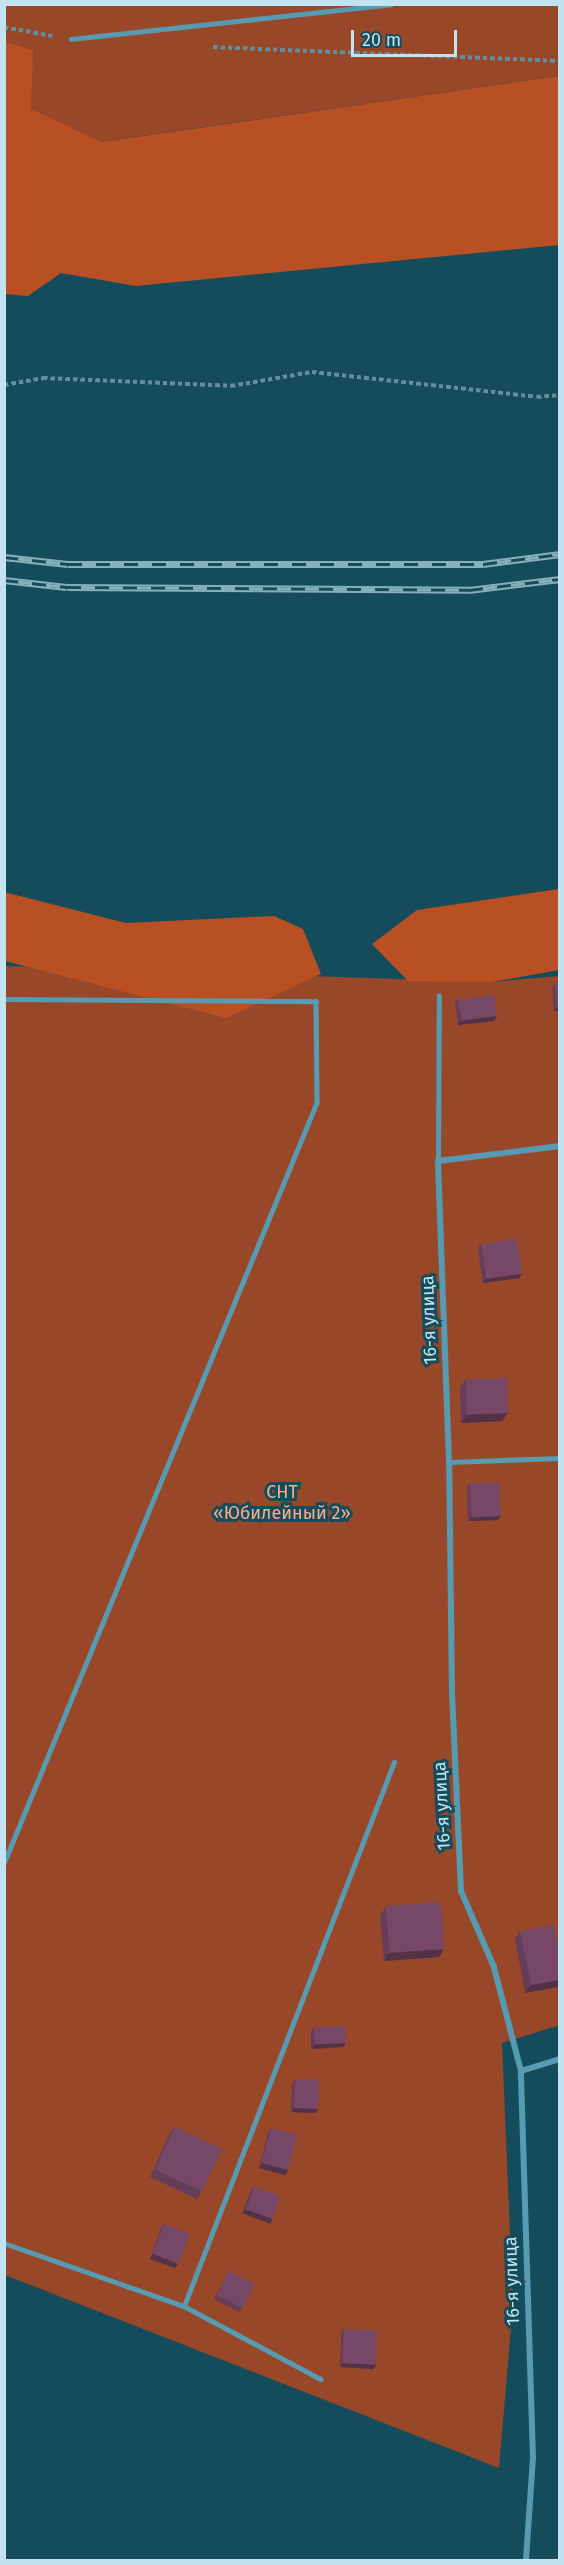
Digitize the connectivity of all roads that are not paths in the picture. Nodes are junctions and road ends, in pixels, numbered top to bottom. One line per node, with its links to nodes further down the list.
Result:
1 (391, 4): 2 (lane)
2 (70, 39)
3 (438, 996): 6 (lane)
4 (4, 999): 10 (lane)
5 (560, 1146): 6 (street)
6 (438, 1161): 8 (street, 16-я улица)
7 (560, 1458): 8 (lane)
8 (449, 1462): 12 (street, 16-я улица)
9 (394, 1762): 14 (lane)
10 (4, 1864)
11 (560, 2059): 12 (street)
12 (521, 2071): 16 (street, 16-я улица)
13 (4, 2243): 14 (lane)
14 (184, 2306): 15 (lane)
15 (321, 2379)
16 (526, 2560)

